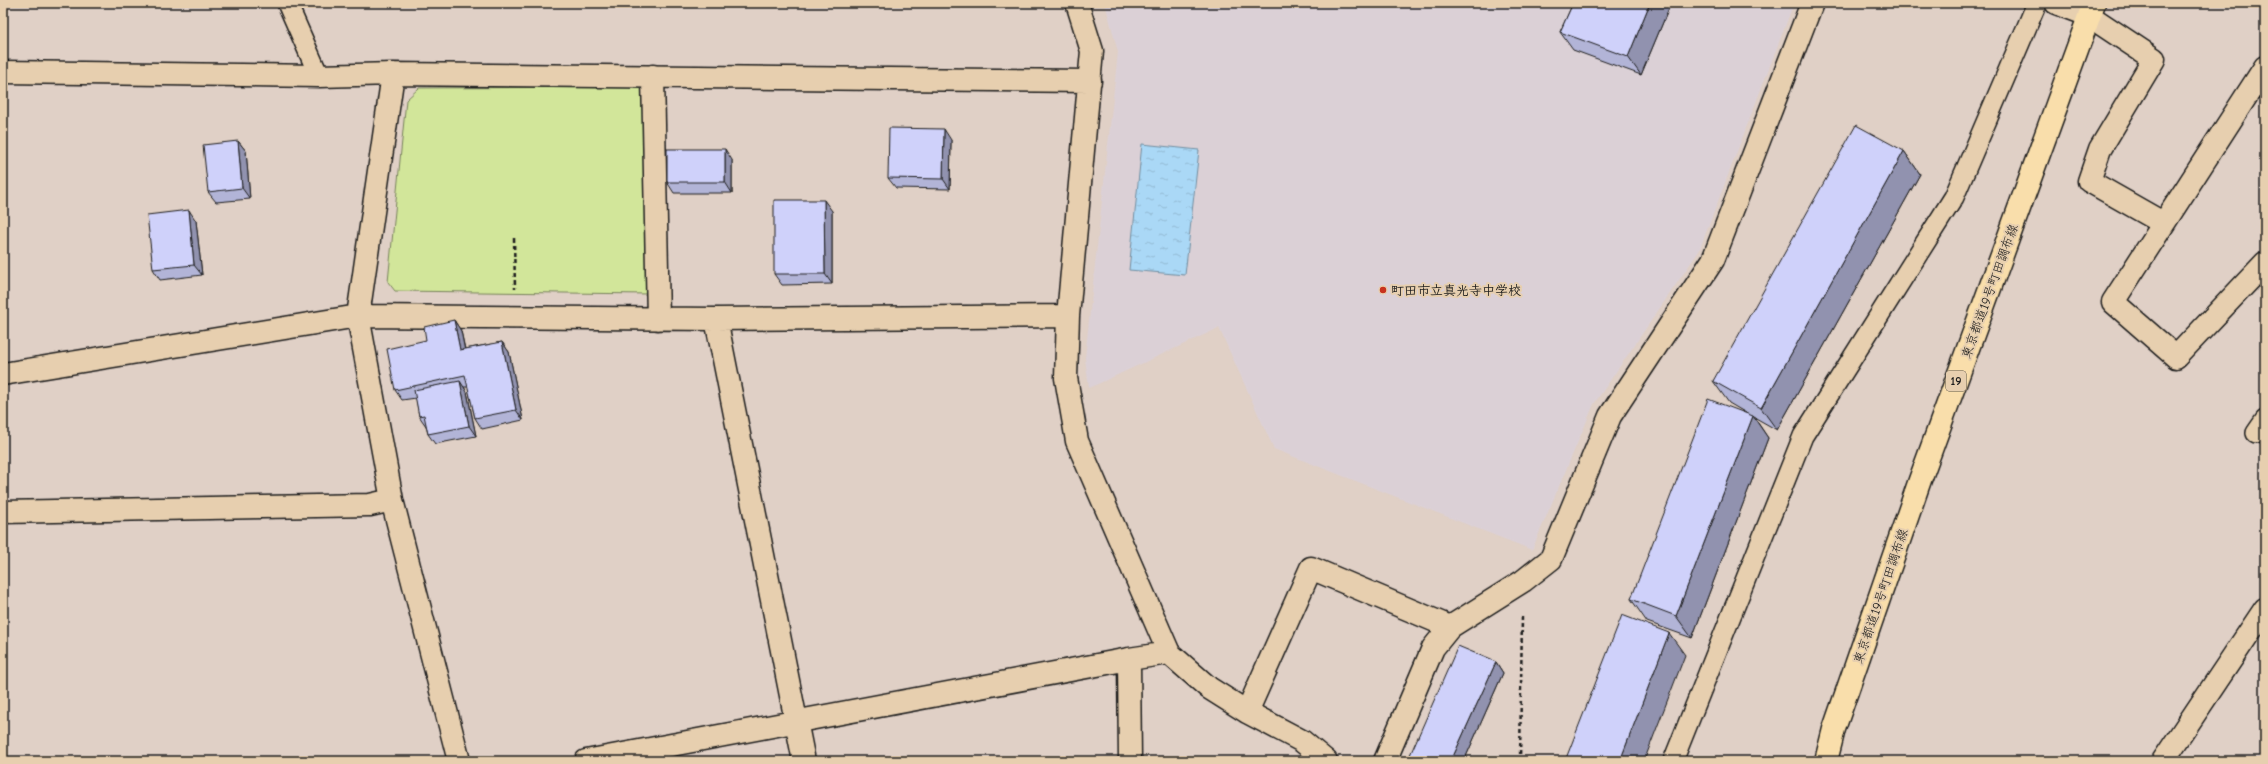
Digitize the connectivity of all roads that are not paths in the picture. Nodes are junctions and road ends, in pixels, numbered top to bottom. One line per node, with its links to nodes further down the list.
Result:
1 (287, 3): 10 (lane)
2 (1077, 3): 12 (street)
3 (1812, 3): 23 (street)
4 (2037, 3): 34 (lane)
5 (2056, 3): 6 (street)
6 (2091, 9): 13 (street); 35 (main road, 東京都道19号町田調布線 / 19)
7 (2265, 67): 13 (street)
8 (3, 72): 10 (street)
9 (393, 74): 10 (street); 11 (street); 15 (street)
10 (320, 76)
11 (653, 76): 12 (street); 17 (street)
12 (1090, 81): 16 (street)
13 (2163, 223): 14 (street)
14 (2265, 263)
15 (358, 316): 17 (street); 19 (street); 20 (street)
16 (1068, 316): 18 (street); 24 (street)
17 (658, 319): 18 (street)
18 (716, 319): 27 (street)
19 (3, 374)
20 (392, 500): 21 (street); 28 (street)
21 (3, 512)
22 (2265, 609): 36 (street)
23 (1450, 626): 26 (street); 33 (street)
24 (1170, 653): 25 (street); 26 (street)
25 (1128, 659): 27 (street); 31 (street)
26 (1247, 712): 32 (street)
27 (796, 721): 29 (street); 30 (street)
28 (459, 761)
29 (586, 761)
30 (804, 761)
31 (1130, 761)
32 (1326, 761)
33 (1385, 761)
34 (1673, 761)
35 (1826, 761)
36 (2163, 761)

